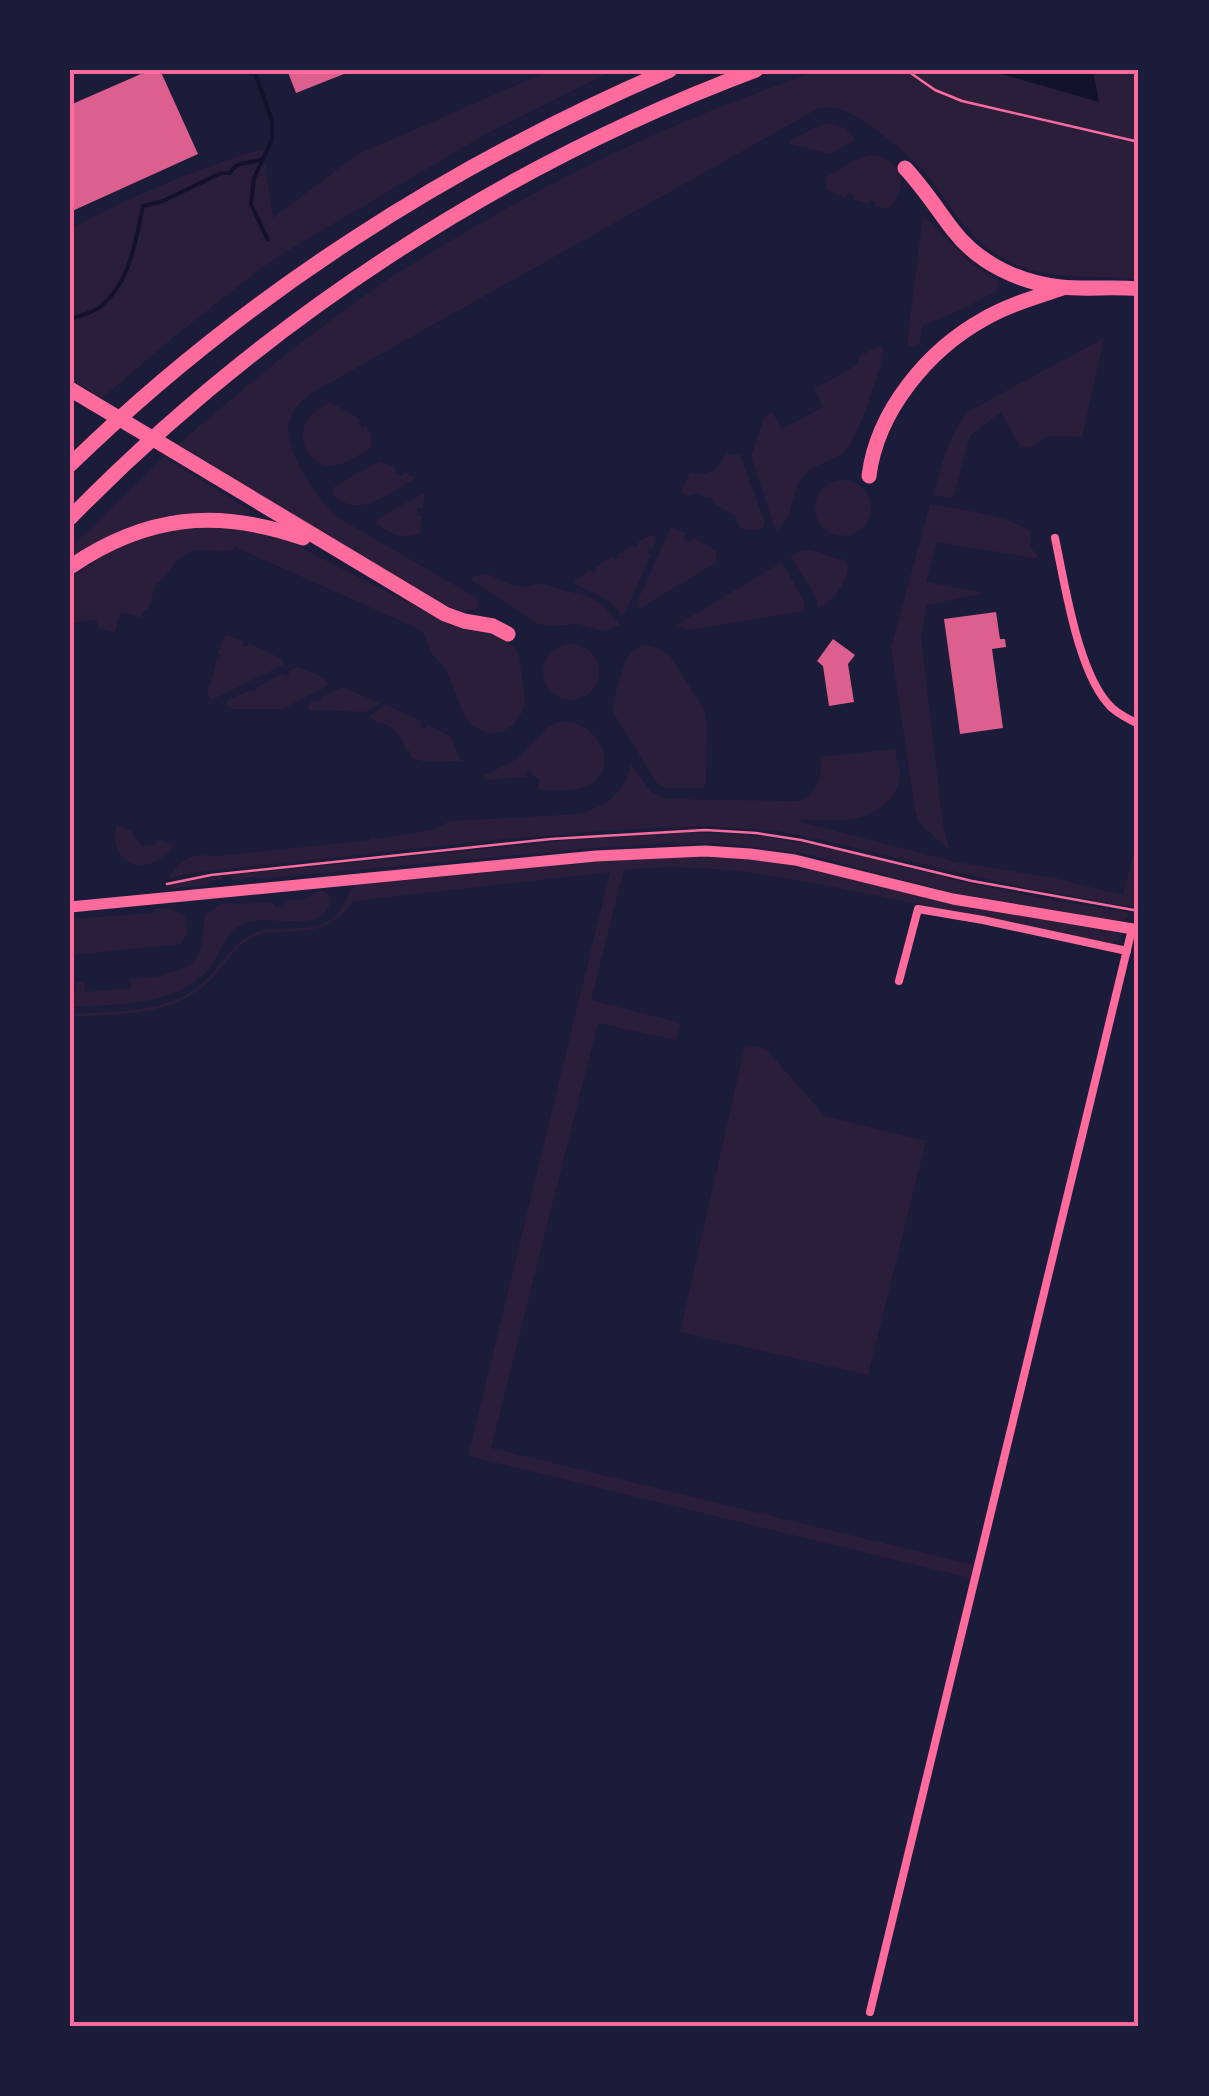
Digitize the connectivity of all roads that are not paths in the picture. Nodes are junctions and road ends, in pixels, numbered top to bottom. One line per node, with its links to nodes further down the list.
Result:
1 (670, 70): 7 (highway)
2 (756, 70): 9 (highway)
3 (905, 168): 4 (highway)
4 (1062, 288): 5 (highway); 8 (highway)
5 (1139, 290)
6 (75, 392): 11 (highway)
7 (70, 464)
8 (869, 476)
9 (70, 518)
10 (1055, 538): 14 (street)
11 (329, 546): 12 (highway); 13 (highway)
12 (70, 567)
13 (508, 634)
14 (1139, 724)
15 (70, 907): 16 (main road)
16 (1136, 929): 17 (street)
17 (1127, 951): 18 (street); 19 (street)
18 (900, 981)
19 (870, 2012)

